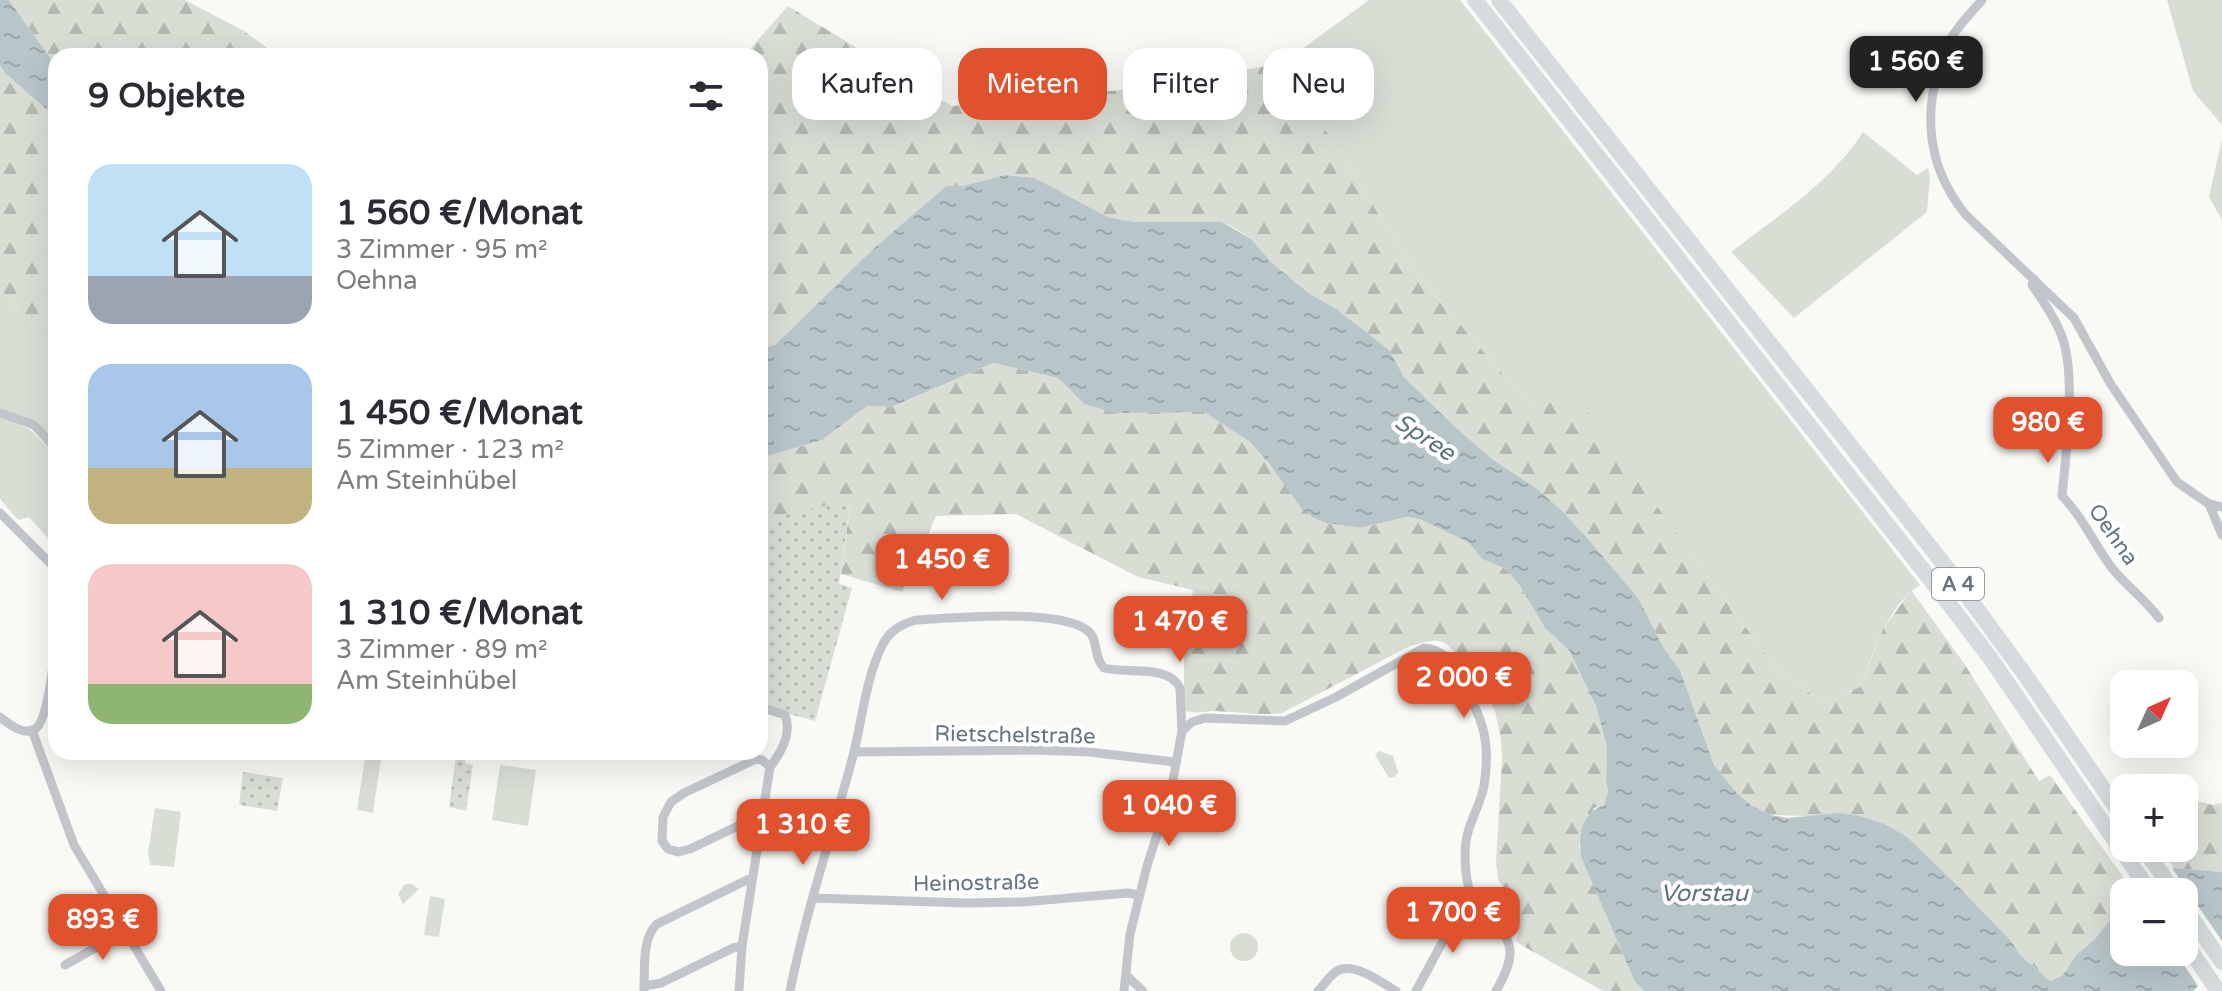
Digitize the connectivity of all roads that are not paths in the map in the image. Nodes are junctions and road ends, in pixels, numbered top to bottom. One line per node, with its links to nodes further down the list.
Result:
1 (1475, 0): 27 (highway, A 4)
2 (1499, 0): 24 (highway, A 4)
3 (1982, 0): 4 (street, Oehna)
4 (2034, 279): 7 (street, Oehna); 12 (street, Oehna)
5 (0, 413): 6 (street)
6 (48, 440)
7 (2209, 504): 8 (street, Oehna); 10 (street)
8 (2222, 507)
9 (0, 513): 11 (street)
10 (2222, 535)
11 (48, 561)
12 (2159, 618)
13 (48, 689): 16 (street)
14 (768, 710): 23 (street)
15 (4, 720): 16 (street); 17 (street)
16 (32, 730): 32 (street)
17 (0, 731)
18 (1182, 731): 19 (street); 22 (street); 30 (street)
19 (854, 752): 22 (street, Rietschelstraße); 29 (street)
20 (754, 760): 25 (street)
21 (762, 760): 23 (street)
22 (1175, 762): 28 (street)
23 (770, 767): 25 (street)
24 (2110, 799)
25 (765, 813): 26 (street)
26 (753, 877): 33 (street); 38 (street)
27 (2141, 878)
28 (1139, 895): 29 (street, Heinostraße); 37 (street)
29 (813, 898): 41 (street)
30 (1476, 905): 46 (street); 47 (street)
31 (2198, 927): 35 (highway)
32 (125, 931): 36 (street); 39 (street)
33 (742, 946): 38 (street); 40 (street)
34 (2198, 962): 48 (highway)
35 (2222, 962)
36 (65, 965)
37 (1126, 975): 42 (street); 43 (street)
38 (644, 989)
39 (161, 991)
40 (739, 991)
41 (790, 991)
42 (1124, 991)
43 (1143, 991)
44 (1318, 991): 45 (street)
45 (1396, 991)
46 (1416, 991)
47 (1496, 991)
48 (2218, 991)

